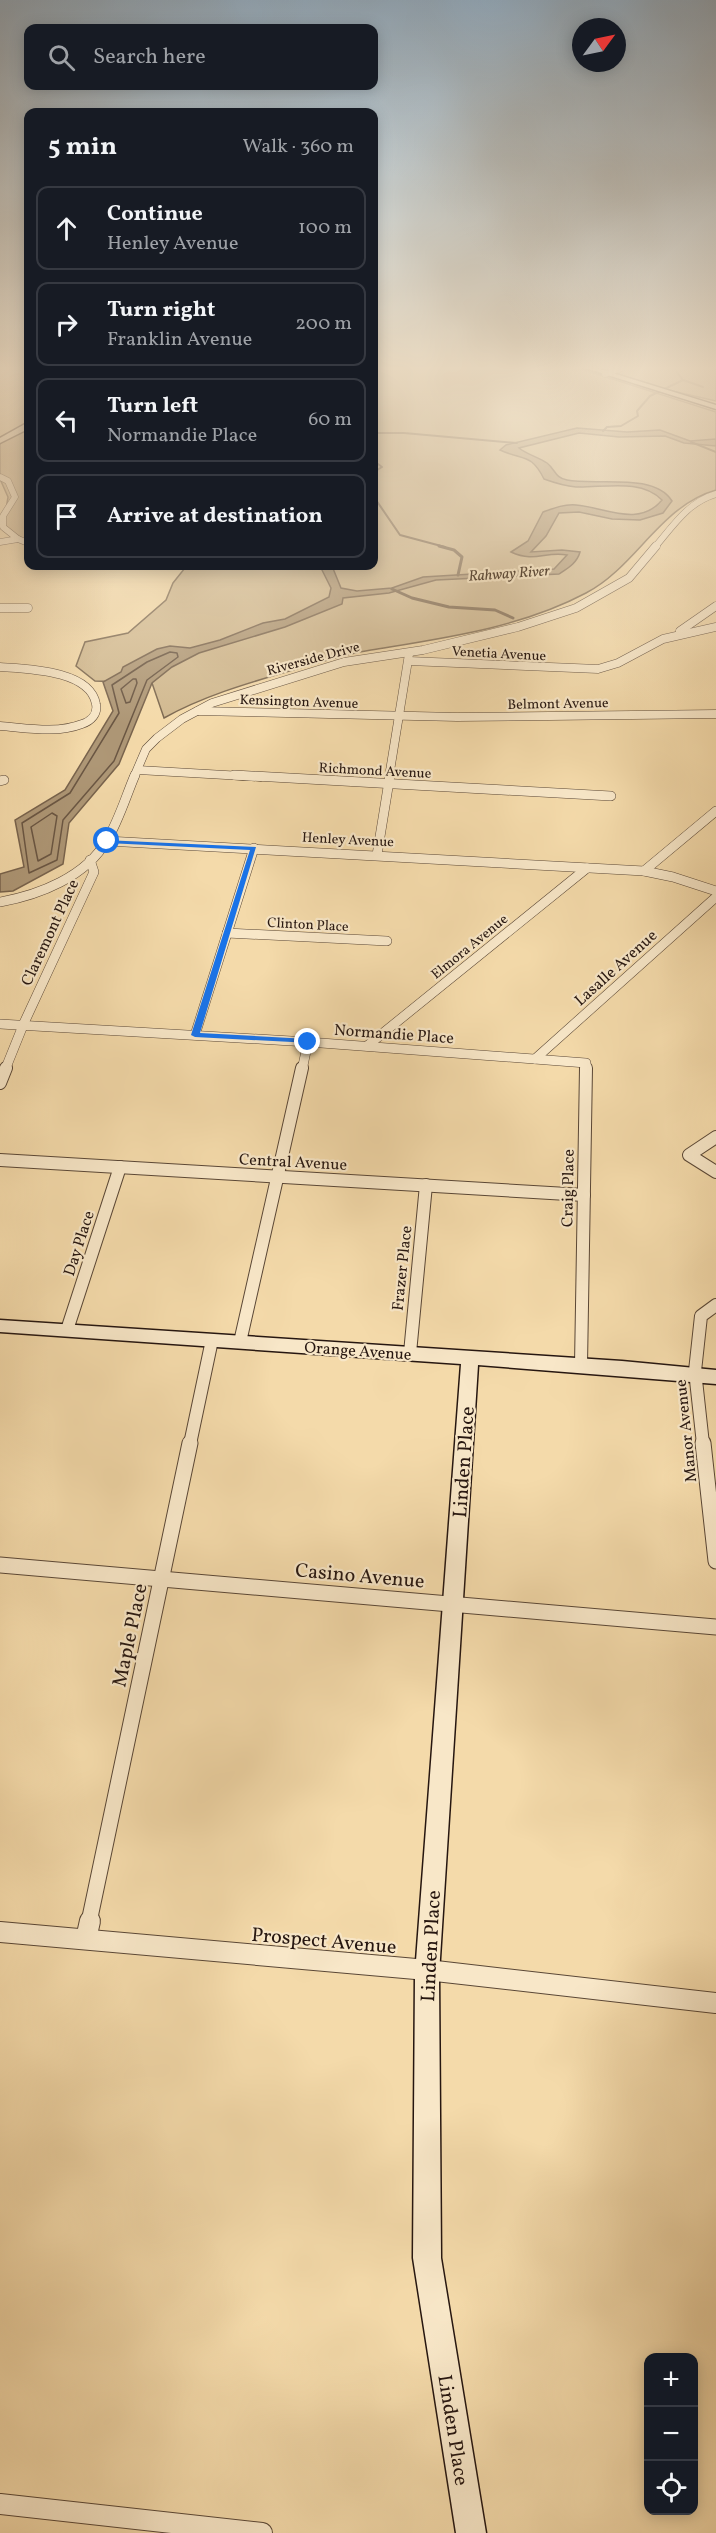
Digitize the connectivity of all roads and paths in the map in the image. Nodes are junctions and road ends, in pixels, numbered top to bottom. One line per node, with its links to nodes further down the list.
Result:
1 (10, 485): 3 (street)
2 (716, 494): 11 (street, Riverside Drive)
3 (18, 539): 4 (street); 5 (street)
4 (24, 541)
5 (0, 543)
6 (716, 606): 10 (street)
7 (0, 608): 8 (street)
8 (28, 608)
9 (716, 627): 10 (street)
10 (674, 635): 11 (street, Venetia Avenue)
11 (409, 657): 13 (street, Riverside Drive); 15 (street)
12 (0, 667): 16 (street)
13 (197, 711): 15 (street, Kensington Avenue); 17 (street, Riverside Drive)
14 (716, 714): 15 (street, Belmont Avenue)
15 (400, 716): 18 (street)
16 (0, 726)
17 (138, 770): 18 (street, Richmond Avenue); 21 (street, Riverside Drive)
18 (388, 784): 19 (street, Richmond Avenue); 23 (street)
19 (611, 796)
20 (716, 811): 26 (street)
21 (107, 841): 22 (street, Henley Avenue); 24 (street, Riverside Drive)
22 (254, 848): 23 (street, Henley Avenue); 30 (street)
23 (377, 855): 25 (street, Henley Avenue)
24 (90, 860): 29 (street, Riverside Drive); 33 (street, Claremont Place)
25 (587, 868): 26 (street, Henley Avenue); 36 (street, Elmora Avenue)
26 (644, 871): 27 (street, Henley Avenue)
27 (716, 891)
28 (716, 897): 37 (street, Lasalle Avenue)
29 (0, 903)
30 (227, 933): 31 (street, Clinton Place); 34 (street)
31 (387, 941)
32 (0, 1024): 33 (street, Normandie Place)
33 (23, 1025): 34 (street, Normandie Place); 38 (street, Claremont Place)
34 (195, 1035): 35 (street, Normandie Place)
35 (308, 1042): 36 (street, Normandie Place); 43 (street)
36 (367, 1046): 37 (street, Normandie Place)
37 (535, 1059): 45 (street, Craig Place)
38 (0, 1083)
39 (716, 1137): 42 (street)
40 (0, 1160): 41 (street, Central Avenue)
41 (120, 1167): 43 (street, Central Avenue); 48 (street, Day Place)
42 (716, 1172)
43 (277, 1176): 44 (street, Central Avenue); 50 (street)
44 (426, 1185): 45 (street, Central Avenue); 51 (street, Frazer Place)
45 (584, 1195): 53 (street, Craig Place)
46 (716, 1305): 54 (street, Manor Avenue)
47 (0, 1326): 48 (street, Orange Avenue)
48 (67, 1330): 49 (street, Orange Avenue)
49 (212, 1340): 50 (street, Orange Avenue); 58 (street, Maple Place)
50 (240, 1342): 51 (street, Orange Avenue)
51 (410, 1353): 52 (street, Orange Avenue)
52 (470, 1358): 53 (street, Orange Avenue); 59 (street, Linden Place)
53 (581, 1365): 54 (street, Orange Avenue)
54 (695, 1374): 55 (street, Orange Avenue); 56 (street, Manor Avenue)
55 (716, 1377)
56 (716, 1560)
57 (0, 1565): 58 (street, Casino Avenue)
58 (162, 1579): 59 (street, Casino Avenue); 62 (street, Maple Place)
59 (453, 1604): 60 (street, Casino Avenue); 63 (street, Linden Place)
60 (716, 1627)
61 (0, 1932): 62 (street, Prospect Avenue)
62 (87, 1940): 63 (street, Prospect Avenue)
63 (427, 1970): 64 (street, Prospect Avenue); 67 (street, Linden Place)
64 (716, 2003)
65 (0, 2504): 66 (street)
66 (262, 2533)
67 (471, 2533)

